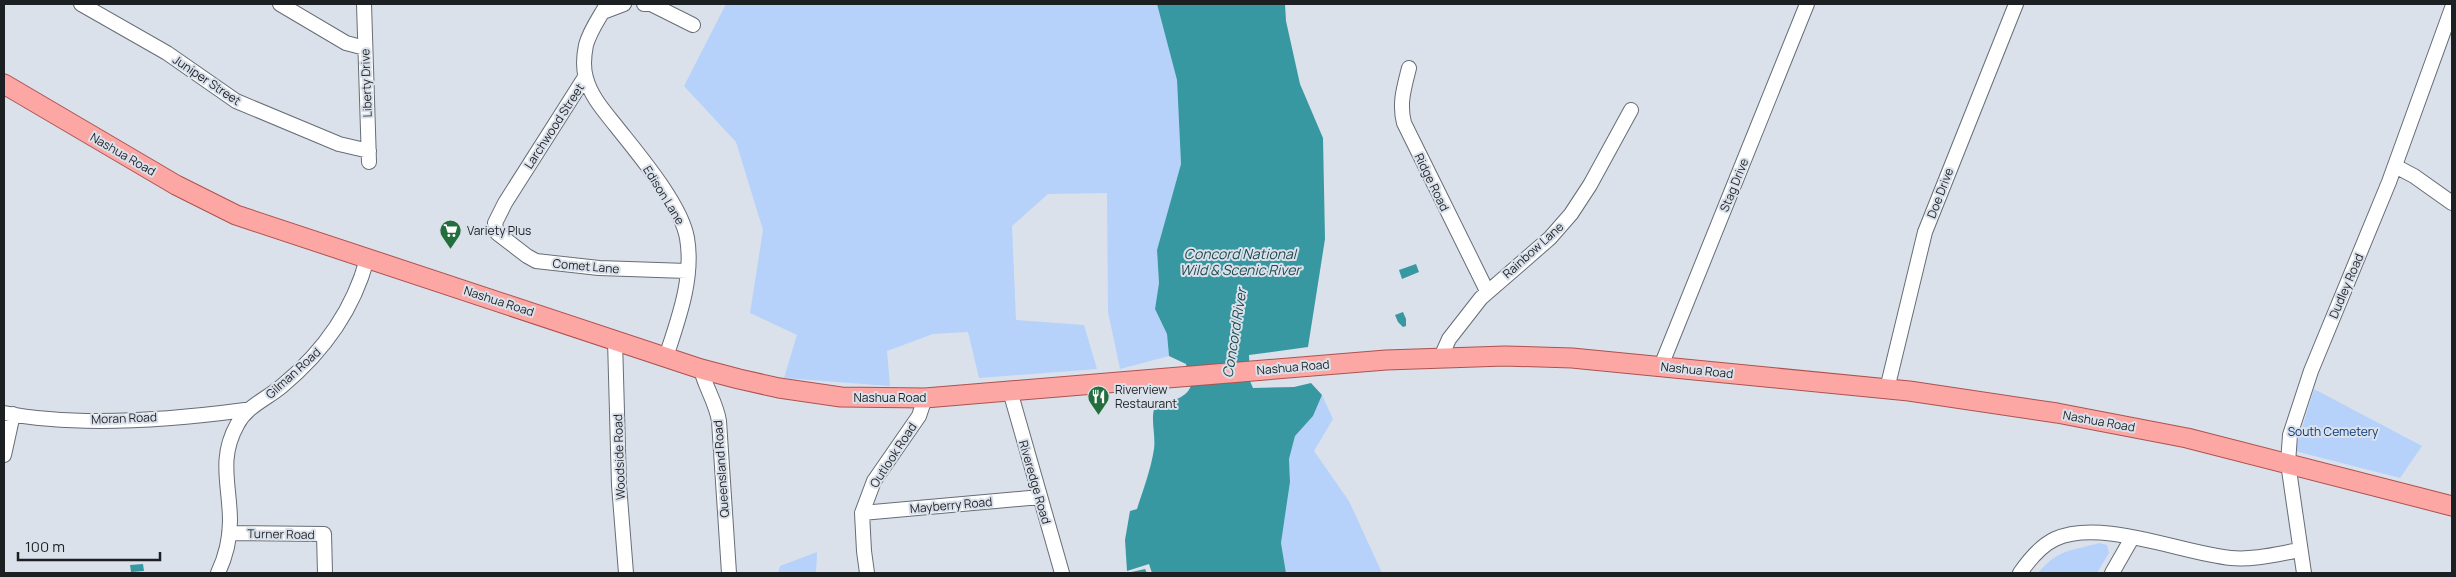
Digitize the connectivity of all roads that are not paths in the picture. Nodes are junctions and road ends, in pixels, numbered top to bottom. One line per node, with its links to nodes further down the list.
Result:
1 (81, 4): 17 (street, Juniper Street)
2 (280, 4): 12 (street)
3 (364, 4): 12 (street, Liberty Drive)
4 (624, 4): 9 (street, Larchwood Street)
5 (644, 4): 6 (street)
6 (650, 4): 11 (street)
7 (1807, 4): 27 (street, Stag Drive)
8 (2016, 4): 29 (street, Doe Drive)
9 (605, 8): 14 (street, Larchwood Street)
10 (2452, 8): 18 (street, Dudley Road)
11 (693, 25)
12 (365, 48): 17 (street, Liberty Drive)
13 (1409, 68): 23 (street, Ridge Road)
14 (585, 77): 20 (street, Larchwood Street); 22 (street, Edison Lane)
15 (4, 84): 21 (main road, Nashua Road)
16 (1631, 110): 23 (street, Rainbow Lane)
17 (369, 156)
18 (2395, 166): 19 (street); 35 (street, Dudley Road)
19 (2452, 204)
20 (496, 230): 22 (street, Comet Lane)
21 (367, 259): 24 (main road, Nashua Road); 32 (street, Gilman Road)
22 (687, 271): 25 (street, Edison Lane)
23 (1487, 291): 26 (street, Rainbow Lane)
24 (615, 340): 25 (main road, Nashua Road); 44 (street, Woodside Road)
25 (666, 357): 28 (main road, Nashua Road)
26 (1441, 357): 27 (main road, Nashua Road); 30 (main road, Nashua Road)
27 (1661, 366): 29 (main road, Nashua Road)
28 (701, 368): 31 (main road, Nashua Road); 45 (street, Queensland Road)
29 (1887, 389): 35 (main road, Nashua Road)
30 (1010, 391): 31 (main road, Nashua Road); 36 (street, Riveredge Road)
31 (925, 398): 38 (street, Outlook Road)
32 (245, 410): 33 (street, Moran Road); 39 (street, Gilman Road)
33 (8, 414): 34 (street)
34 (4, 455)
35 (2288, 463): 37 (main road, Nashua Road); 41 (street, Dudley Road)
36 (1040, 497): 38 (street, Mayberry Road); 47 (street, Riveredge Road)
37 (2452, 506)
38 (862, 513): 46 (street, Outlook Road)
39 (229, 533): 42 (street, Gilman Road); 43 (street, Turner Road)
40 (2132, 538): 41 (street); 48 (street); 49 (street)
41 (2300, 550): 50 (street, Dudley Road)
42 (218, 573)
43 (325, 573)
44 (626, 573)
45 (729, 573)
46 (868, 573)
47 (1062, 573)
48 (2020, 573)
49 (2112, 573)
50 (2304, 573)

